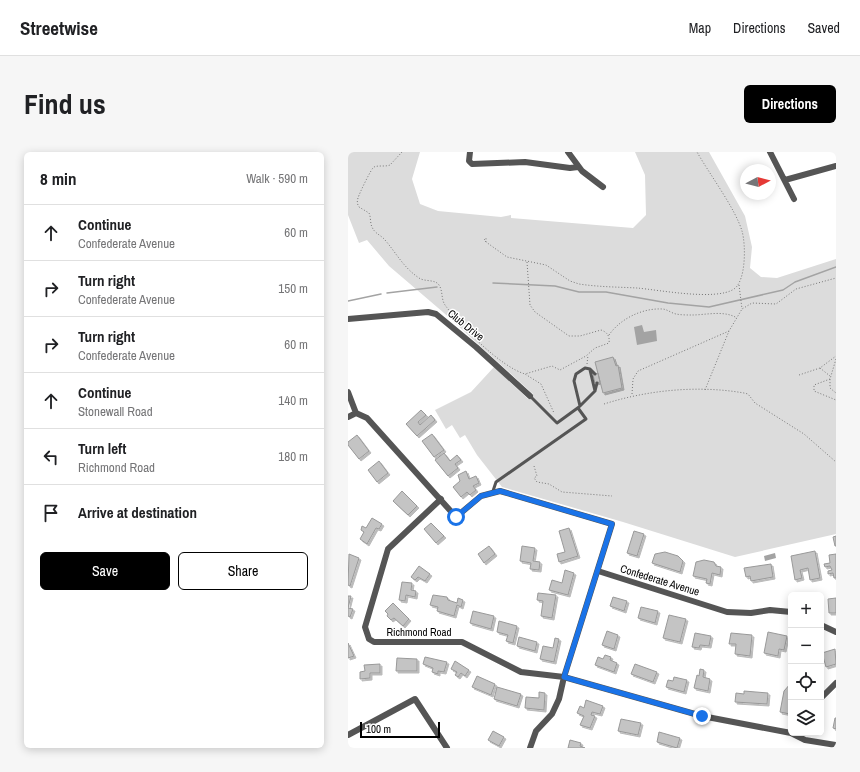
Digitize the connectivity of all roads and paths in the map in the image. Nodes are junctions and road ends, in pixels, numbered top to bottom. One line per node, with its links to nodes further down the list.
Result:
1 (402, 152): 25 (path)
2 (470, 152): 7 (street)
3 (568, 152): 7 (street)
4 (697, 152): 14 (path)
5 (770, 152): 8 (street)
6 (836, 166): 8 (street)
7 (578, 167): 9 (street)
8 (785, 180): 10 (street)
9 (603, 187)
10 (794, 199)
11 (486, 242): 12 (path)
12 (527, 261): 14 (path); 19 (path)
13 (836, 278): 15 (path)
14 (738, 284): 15 (path)
15 (742, 309): 16 (path)
16 (737, 318): 18 (path); 19 (path)
17 (348, 319): 36 (street, Club Drive)
18 (729, 331): 31 (path); 35 (path)
19 (609, 336): 20 (path)
20 (588, 354): 24 (path); 25 (path)
21 (836, 356): 23 (path)
22 (836, 358): 28 (path)
23 (820, 368): 27 (path); 28 (path)
24 (588, 369): 26 (lane); 32 (lane); 39 (lane)
25 (525, 374): 41 (path)
26 (595, 374)
27 (799, 375)
28 (830, 376): 29 (path)
29 (830, 379): 34 (path); 37 (path)
30 (597, 383): 32 (lane)
31 (705, 390): 35 (path); 43 (path)
32 (595, 391): 39 (lane)
33 (348, 392): 40 (street)
34 (836, 393)
35 (633, 395): 38 (path)
36 (530, 396): 41 (lane)
37 (836, 400)
38 (604, 404)
39 (579, 407): 41 (lane); 45 (lane)
40 (356, 413): 42 (street); 47 (street)
41 (551, 416)
42 (348, 417)
43 (836, 462)
44 (534, 466): 46 (path)
45 (493, 491): 47 (street); 48 (street)
46 (612, 496)
47 (441, 499): 52 (street, Richmond Road)
48 (598, 571): 49 (street, Confederate Avenue); 52 (street)
49 (788, 612)
50 (824, 626): 51 (street)
51 (836, 632)
52 (564, 677): 55 (street, Richmond Road); 60 (street)
53 (836, 683): 54 (street)
54 (824, 695)
55 (788, 732)
56 (348, 735): 59 (street)
57 (798, 736): 58 (street, Richmond Road)
58 (836, 745)
59 (447, 748)
60 (530, 748)

